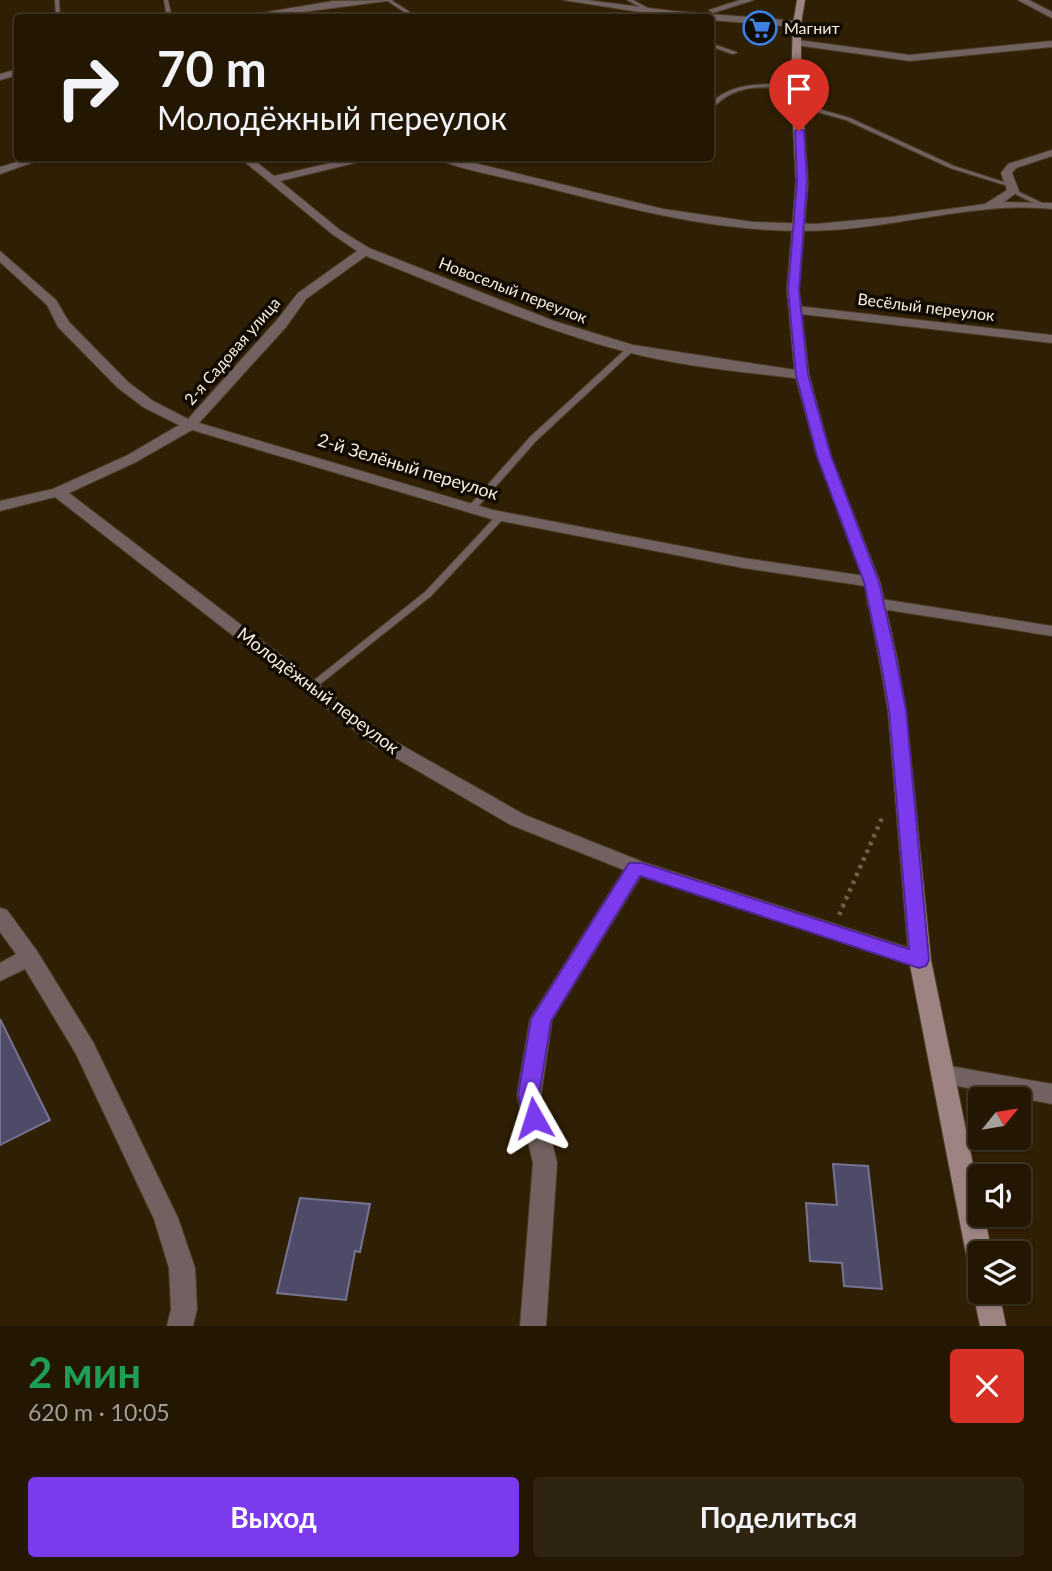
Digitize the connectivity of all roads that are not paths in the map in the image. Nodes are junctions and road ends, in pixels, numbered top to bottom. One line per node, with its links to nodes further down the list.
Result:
1 (389, 0): 8 (lane); 9 (street)
2 (567, 0): 7 (street)
3 (629, 0): 7 (lane)
4 (750, 0): 11 (street)
5 (801, 0): 14 (main road)
6 (1022, 0): 12 (street)
7 (651, 11): 10 (street)
8 (408, 12)
9 (281, 14)
10 (662, 14)
11 (691, 14)
12 (1052, 15)
13 (714, 16): 14 (street)
14 (797, 24): 15 (main road)
15 (798, 43): 16 (street); 19 (main road)
16 (1052, 44)
17 (714, 46): 18 (lane)
18 (734, 53)
19 (797, 96): 20 (lane); 28 (lane); 31 (main road)
20 (714, 103)
21 (1052, 153): 28 (street)
22 (31, 161): 26 (street)
23 (249, 161): 27 (street, Новоселый переулок)
24 (350, 161): 27 (street)
25 (455, 161): 31 (street)
26 (0, 172)
27 (275, 179): 32 (street, Новоселый переулок)
28 (1012, 188): 29 (lane); 30 (street)
29 (1046, 205): 30 (street)
30 (988, 206): 31 (street)
31 (798, 228): 34 (main road)
32 (365, 251): 36 (street, Новоселый переулок); 38 (street, 2-я Садовая улица)
33 (0, 255): 38 (street, 2-й Зелёный переулок)
34 (797, 310): 35 (street, Весёлый переулок); 37 (main road)
35 (1052, 339)
36 (631, 349): 37 (street, Новоселый переулок); 41 (lane)
37 (802, 375): 43 (main road)
38 (190, 425): 39 (street, 2-я Садовая улица); 41 (street, 2-й Зелёный переулок)
39 (58, 492): 40 (street, 2-я Садовая улица); 46 (street, Молодёжный переулок)
40 (0, 506)
41 (471, 508): 42 (street, 2-й Зелёный переулок)
42 (501, 516): 43 (street, 2-й Зелёный переулок); 46 (lane)
43 (872, 582): 44 (main road)
44 (875, 603): 45 (street); 50 (main road)
45 (1052, 631)
46 (311, 687): 47 (street, Молодёжный переулок)
47 (636, 867): 50 (street, Молодёжный переулок); 57 (street)
48 (0, 916): 49 (street)
49 (29, 957): 51 (street); 56 (street)
50 (919, 960): 52 (main road)
51 (0, 973)
52 (944, 1075): 53 (street); 54 (main road)
53 (1052, 1094)
54 (976, 1241)
55 (988, 1304): 58 (main road)
56 (180, 1326)
57 (533, 1326)
58 (993, 1326)

